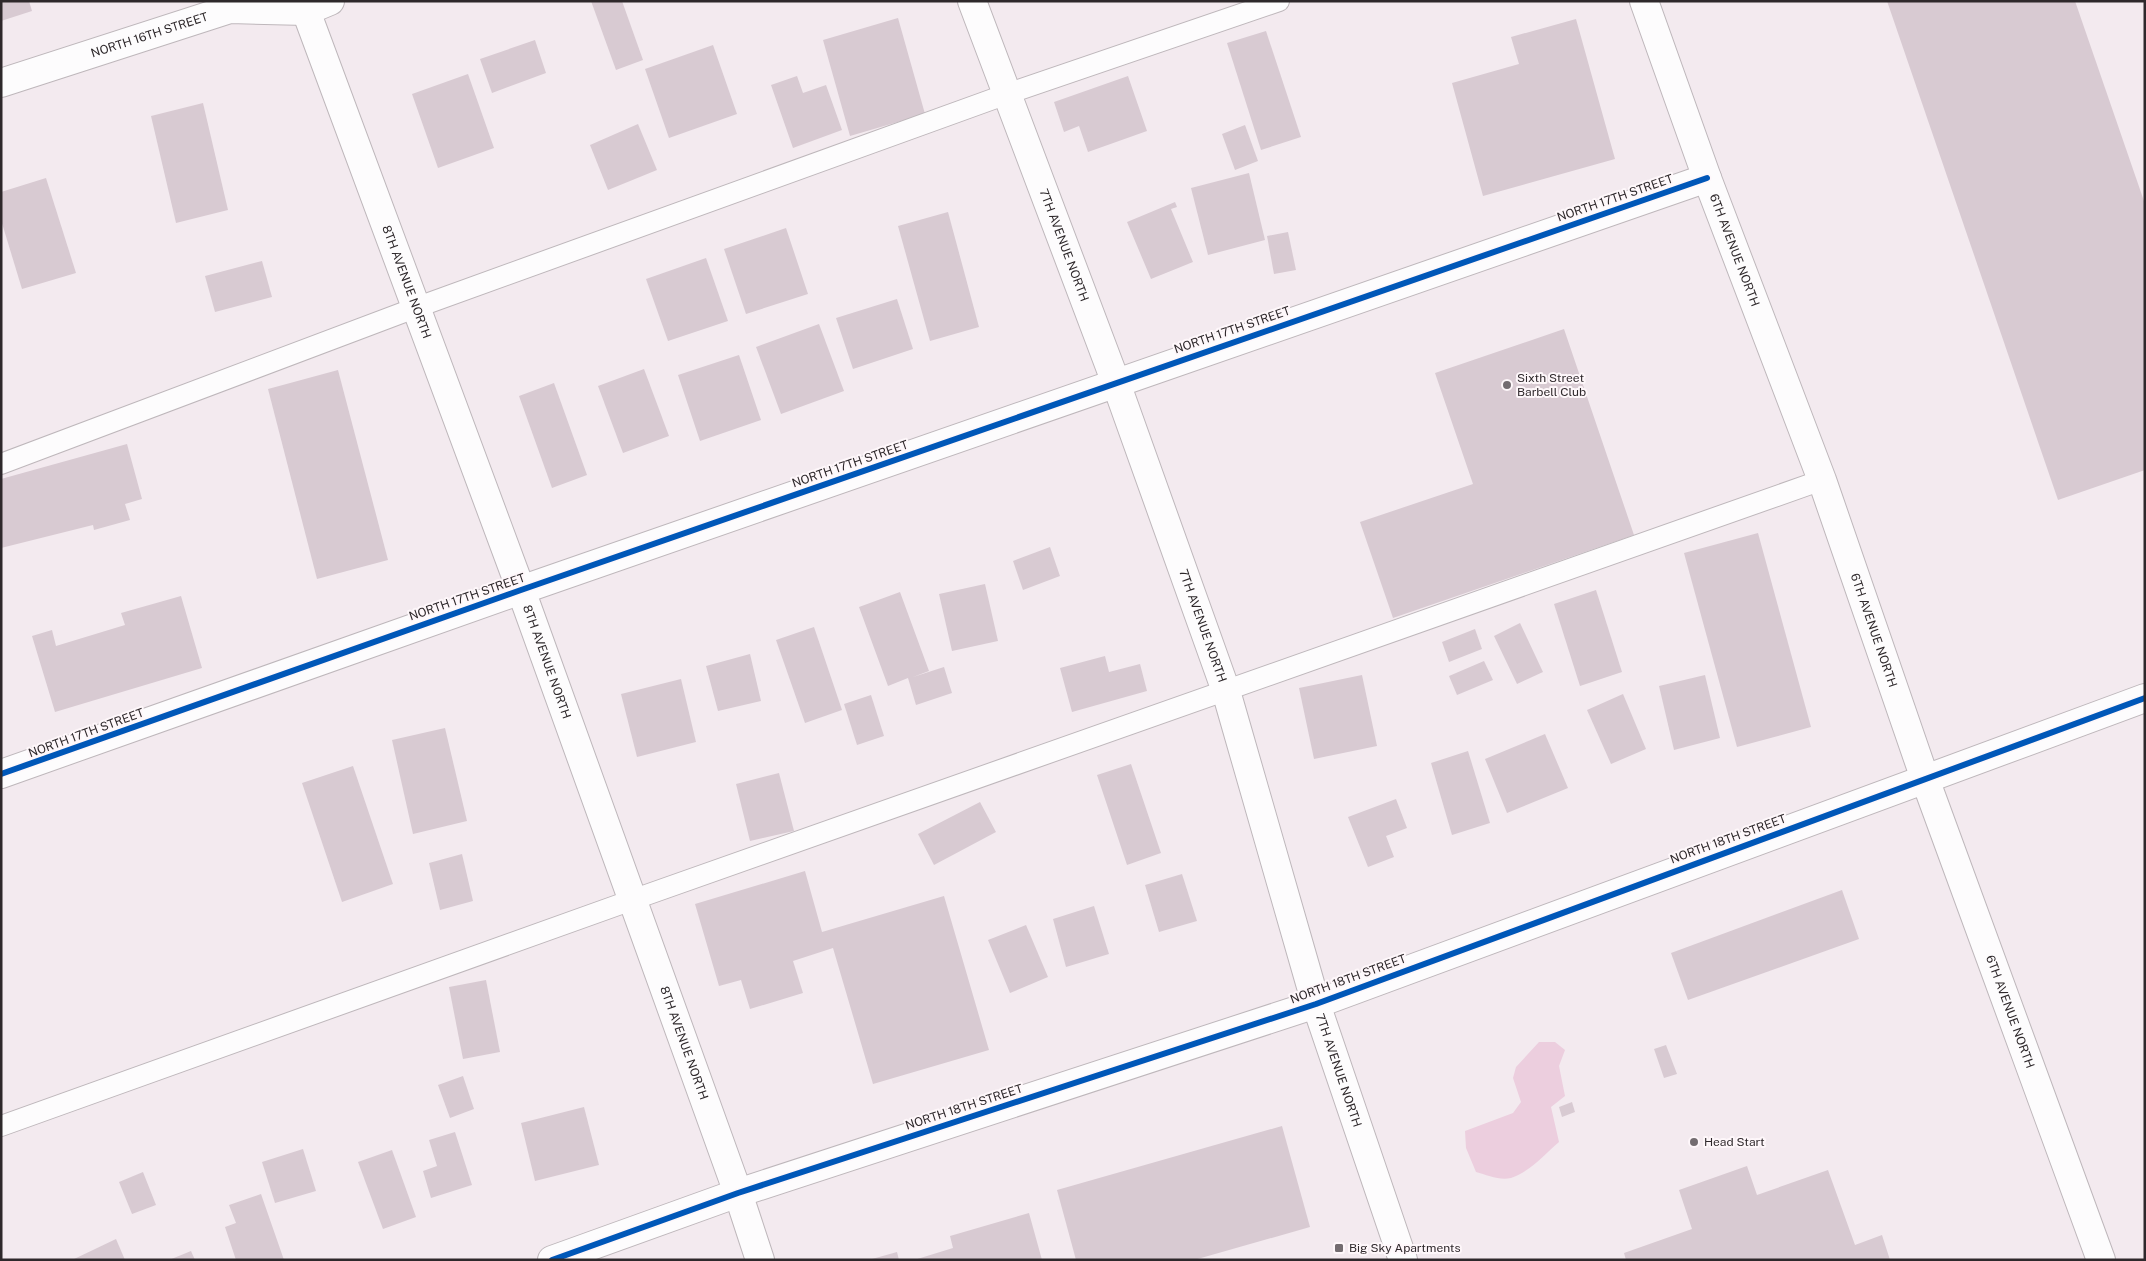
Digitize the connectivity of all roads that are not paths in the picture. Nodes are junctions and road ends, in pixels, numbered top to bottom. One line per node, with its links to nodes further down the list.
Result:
1 (972, 1): 6 (street, 7TH AVENUE NORTH)
2 (1279, 1): 6 (lane)
3 (1644, 1): 7 (street, 6TH AVENUE NORTH)
4 (318, 6): 5 (street, NORTH 16TH STREET); 8 (street, 8TH AVENUE NORTH)
5 (1, 83)
6 (1007, 94): 8 (lane); 9 (street, 7TH AVENUE NORTH)
7 (1707, 178): 9 (street, NORTH 17TH STREET); 11 (street, 6TH AVENUE NORTH)
8 (415, 308): 10 (lane); 12 (street, 8TH AVENUE NORTH)
9 (1116, 383): 12 (street, NORTH 17TH STREET); 13 (street, 7TH AVENUE NORTH)
10 (1, 464)
11 (1822, 480): 13 (lane); 16 (street, 6TH AVENUE NORTH)
12 (521, 590): 15 (street, NORTH 17TH STREET); 17 (street, 8TH AVENUE NORTH)
13 (1226, 691): 17 (lane); 18 (street, 7TH AVENUE NORTH)
14 (2145, 698): 16 (street, NORTH 18TH STREET)
15 (1, 774)
16 (1925, 778): 18 (street, NORTH 18TH STREET); 24 (street, 6TH AVENUE NORTH)
17 (632, 900): 19 (lane); 20 (street, 8TH AVENUE NORTH)
18 (1316, 1004): 20 (street, NORTH 18TH STREET); 23 (street, 7TH AVENUE NORTH)
19 (1, 1126)
20 (738, 1194): 21 (street, NORTH 18TH STREET); 22 (street, 8TH AVENUE NORTH)
21 (552, 1260)
22 (760, 1260)
23 (1403, 1260)
24 (2101, 1260)

